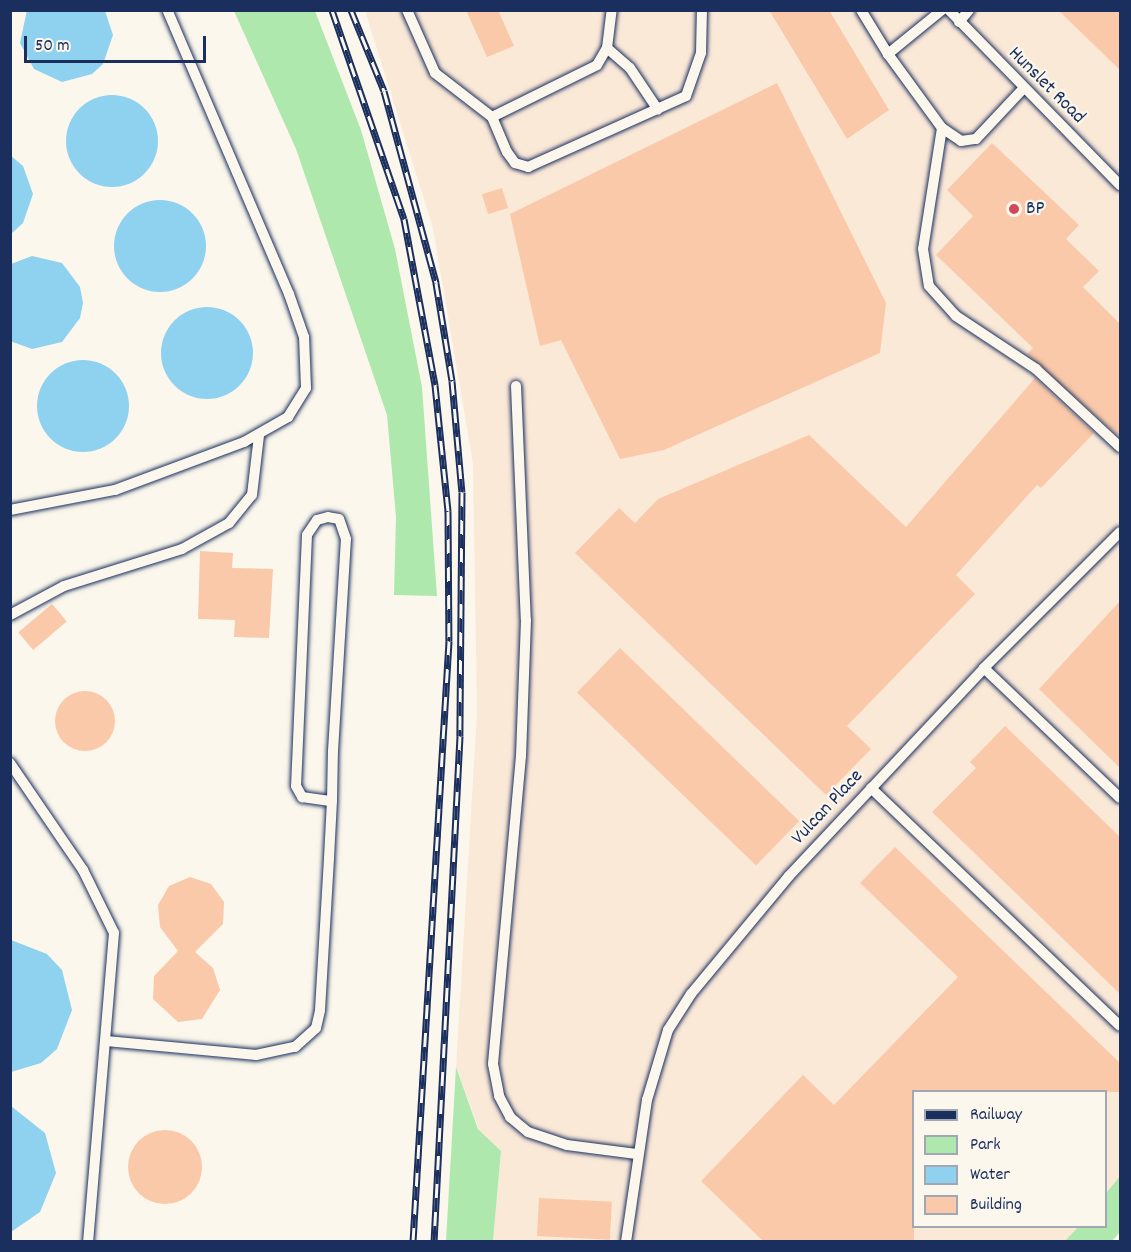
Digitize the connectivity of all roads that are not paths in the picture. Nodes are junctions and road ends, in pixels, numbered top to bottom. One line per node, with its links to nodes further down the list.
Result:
1 (167, 10): 18 (lane)
2 (407, 10): 14 (lane)
3 (612, 10): 10 (lane)
4 (702, 10): 13 (lane)
5 (861, 10): 11 (lane)
6 (942, 10): 11 (lane)
7 (949, 10): 9 (lane, Hunslet Road)
8 (969, 10): 9 (lane)
9 (959, 22): 12 (lane, Hunslet Road)
10 (607, 48): 13 (lane); 14 (lane)
11 (888, 54): 15 (lane)
12 (1023, 89): 15 (lane); 16 (lane, Hunslet Road)
13 (658, 110): 14 (lane)
14 (492, 117)
15 (942, 128): 19 (lane)
16 (1120, 184)
17 (516, 386): 30 (lane)
18 (259, 435): 20 (lane); 22 (lane)
19 (1120, 447)
20 (10, 510)
21 (1120, 531): 23 (lane, Vulcan Place)
22 (10, 615)
23 (984, 668): 25 (lane, Vulcan Place); 26 (lane)
24 (10, 763): 29 (lane)
25 (871, 788): 28 (lane); 30 (lane, Vulcan Place)
26 (1120, 798)
27 (332, 801): 27 (lane); 29 (lane)
28 (1120, 1026)
29 (106, 1041): 31 (lane)
30 (636, 1154): 32 (lane, Vulcan Place)
31 (88, 1242)
32 (626, 1242)

